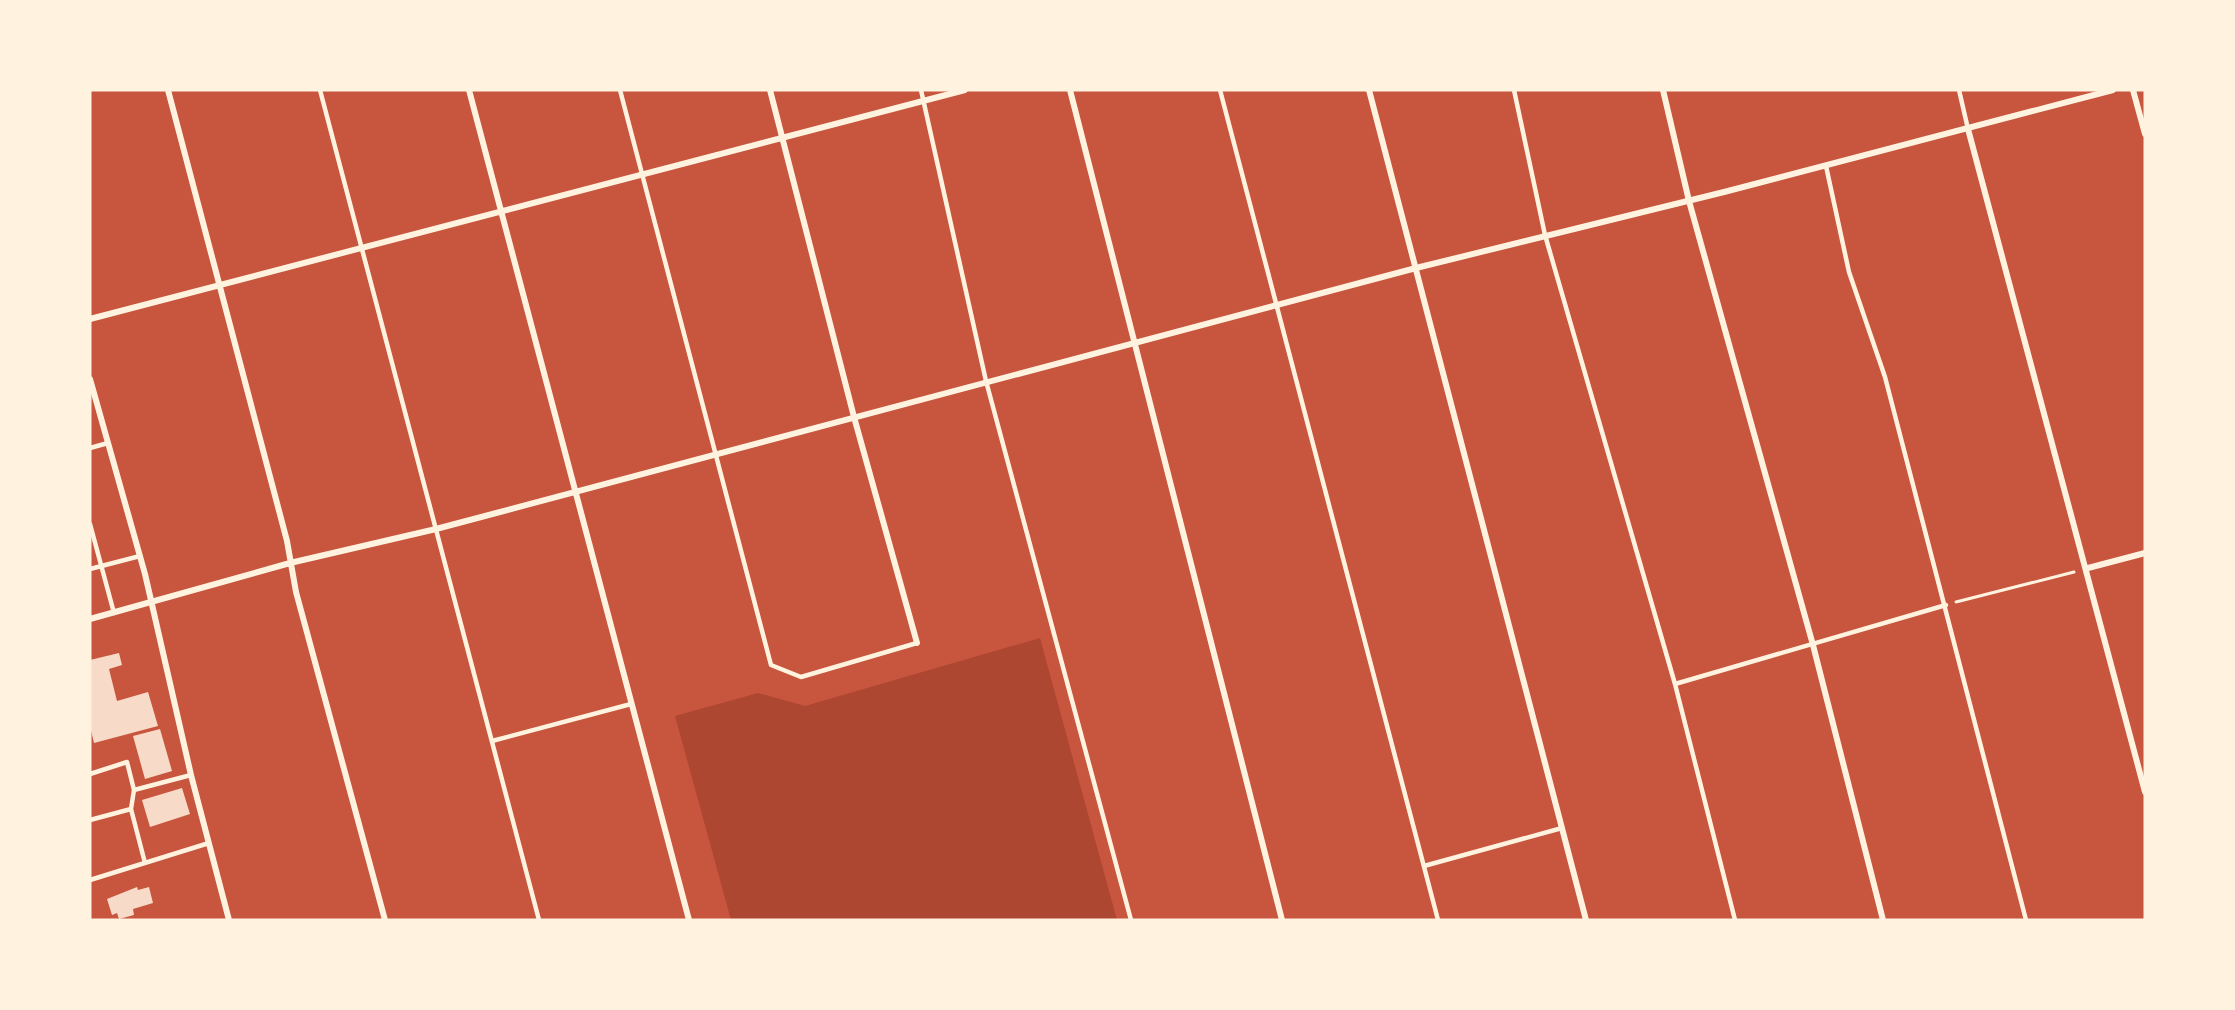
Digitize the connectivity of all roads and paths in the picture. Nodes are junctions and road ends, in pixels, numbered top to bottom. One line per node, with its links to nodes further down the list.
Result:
1 (168, 90): 27 (street)
2 (320, 90): 25 (lane)
3 (469, 90): 23 (street)
4 (620, 90): 21 (lane)
5 (770, 90): 19 (street)
6 (921, 90): 16 (lane)
7 (965, 90): 16 (street)
8 (1070, 90): 30 (street)
9 (1220, 90): 28 (lane)
10 (1370, 90): 26 (street)
11 (1514, 90): 24 (lane)
12 (1663, 90): 22 (street)
13 (1959, 90): 17 (lane)
14 (2113, 90): 17 (street)
15 (2133, 90): 18 (street)
16 (924, 101): 19 (street); 32 (lane)
17 (1968, 129): 20 (street); 44 (street)
18 (2145, 134)
19 (783, 138): 21 (street); 33 (street)
20 (1826, 166): 22 (street); 47 (lane)
21 (643, 175): 23 (street); 36 (lane)
22 (1689, 201): 24 (street); 51 (street)
23 (501, 213): 25 (street); 37 (street)
24 (1545, 235): 26 (street); 52 (lane)
25 (363, 249): 27 (street); 39 (lane)
26 (1416, 268): 28 (street); 61 (street)
27 (221, 286): 29 (street); 42 (street)
28 (1276, 306): 30 (street); 64 (lane)
29 (90, 319)
30 (1136, 343): 32 (street); 71 (street)
31 (90, 379): 34 (street)
32 (986, 381): 33 (street); 70 (lane)
33 (854, 417): 36 (street); 50 (street)
34 (108, 443): 35 (lane); 41 (street)
35 (90, 448)
36 (717, 453): 37 (street); 50 (lane)
37 (574, 492): 39 (street); 53 (street)
38 (90, 524): 43 (lane)
39 (436, 529): 42 (street); 54 (lane)
40 (2145, 553): 44 (street)
41 (140, 556): 43 (lane); 46 (street)
42 (290, 563): 46 (street); 67 (street)
43 (102, 566): 45 (lane); 48 (lane)
44 (2088, 568): 47 (path); 58 (street)
45 (90, 569)
46 (152, 604): 48 (street); 56 (street)
47 (1946, 605): 51 (lane); 76 (lane)
48 (114, 613): 49 (street)
49 (90, 619)
50 (917, 643)
51 (1813, 645): 52 (lane); 75 (street)
52 (1675, 684): 74 (lane)
53 (631, 704): 54 (lane); 69 (street)
54 (492, 741): 68 (lane)
55 (90, 774): 57 (lane)
56 (191, 776): 57 (lane); 62 (street)
57 (134, 790): 59 (lane)
58 (2145, 792)
59 (131, 809): 60 (lane); 63 (lane)
60 (90, 820)
61 (1562, 828): 64 (lane); 73 (street)
62 (209, 843): 63 (lane); 66 (street)
63 (146, 863): 65 (lane)
64 (1424, 866): 72 (lane)
65 (90, 880)
66 (229, 920)
67 (385, 920)
68 (539, 920)
69 (689, 920)
70 (1131, 920)
71 (1282, 920)
72 (1438, 920)
73 (1586, 920)
74 (1736, 920)
75 (1883, 920)
76 (2026, 920)

